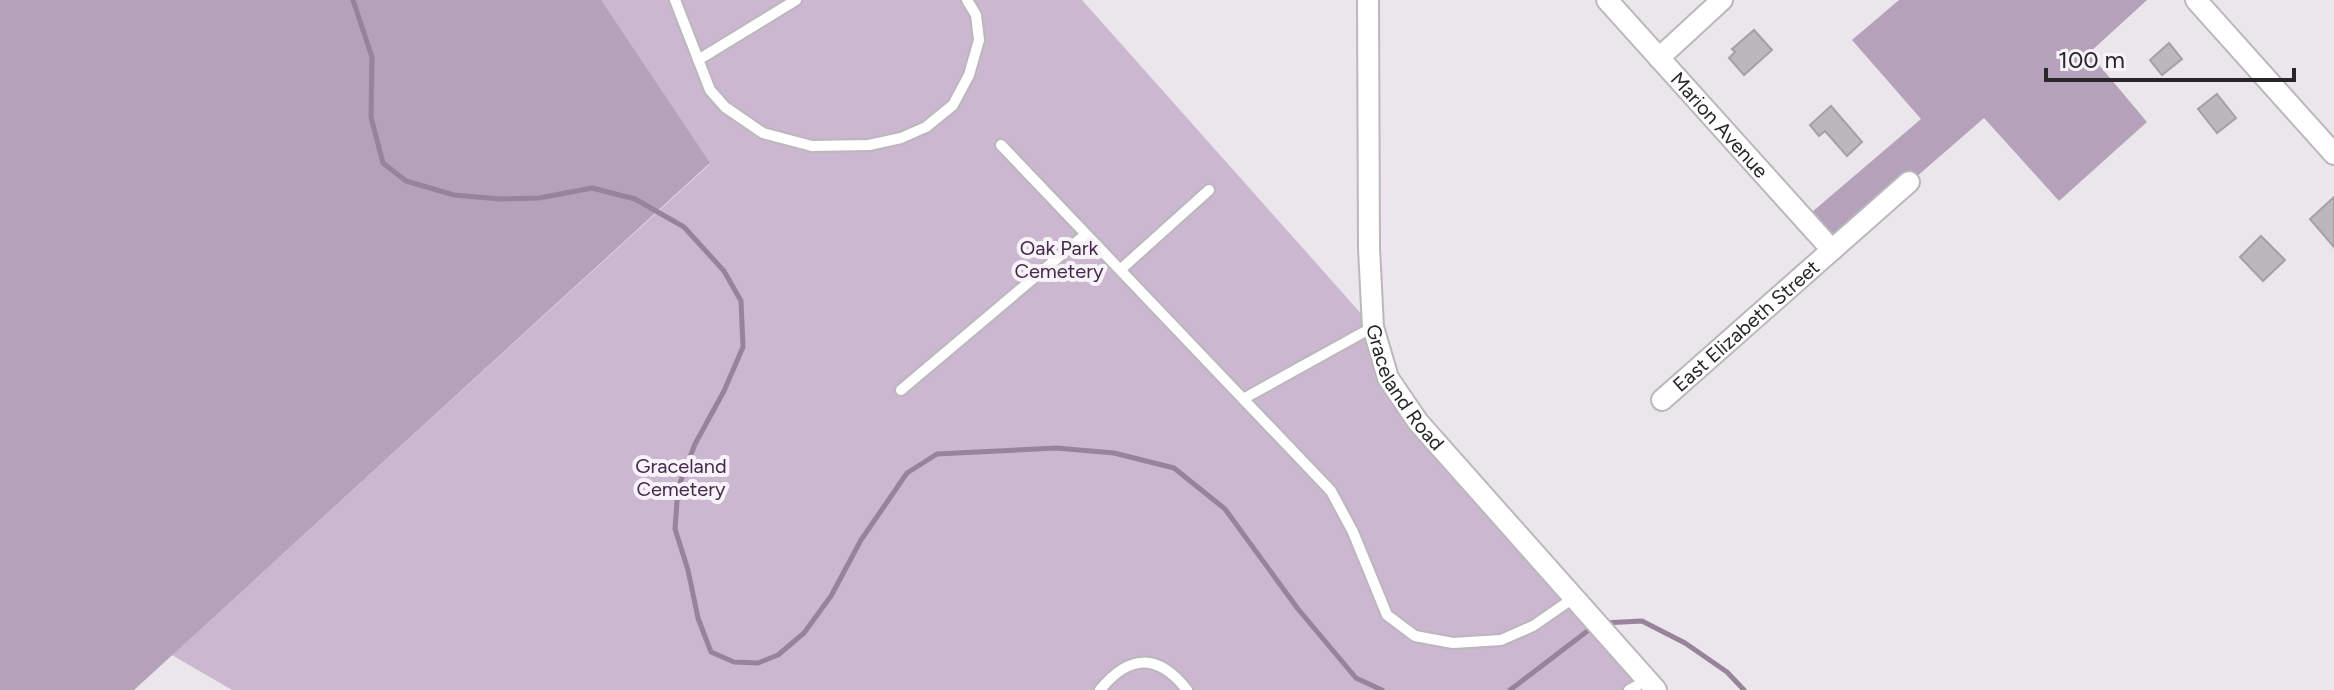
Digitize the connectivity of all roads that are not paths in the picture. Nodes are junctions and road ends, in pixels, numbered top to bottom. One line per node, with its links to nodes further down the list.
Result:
1 (675, 0): 9 (lane)
2 (796, 0): 9 (lane)
3 (967, 0): 9 (lane)
4 (1607, 0): 8 (street, Marion Avenue)
5 (1722, 0): 8 (street)
6 (2196, 0): 11 (street)
7 (1369, 1): 17 (street, Graceland Road)
8 (1659, 58): 15 (street, Marion Avenue)
9 (698, 60)
10 (1001, 145): 14 (lane)
11 (2334, 154)
12 (1909, 182): 15 (street, East Elizabeth Street)
13 (1209, 190): 16 (lane)
14 (1086, 234): 16 (lane); 18 (lane)
15 (1832, 250): 20 (street, East Elizabeth Street)
16 (1120, 270): 19 (lane)
17 (1373, 327): 19 (lane); 21 (street, Graceland Road)
18 (901, 390)
19 (1243, 399): 21 (lane)
20 (1662, 400)
21 (1575, 597): 22 (street, Graceland Road)
22 (1644, 687)
23 (1100, 690): 24 (lane)
24 (1187, 690)

